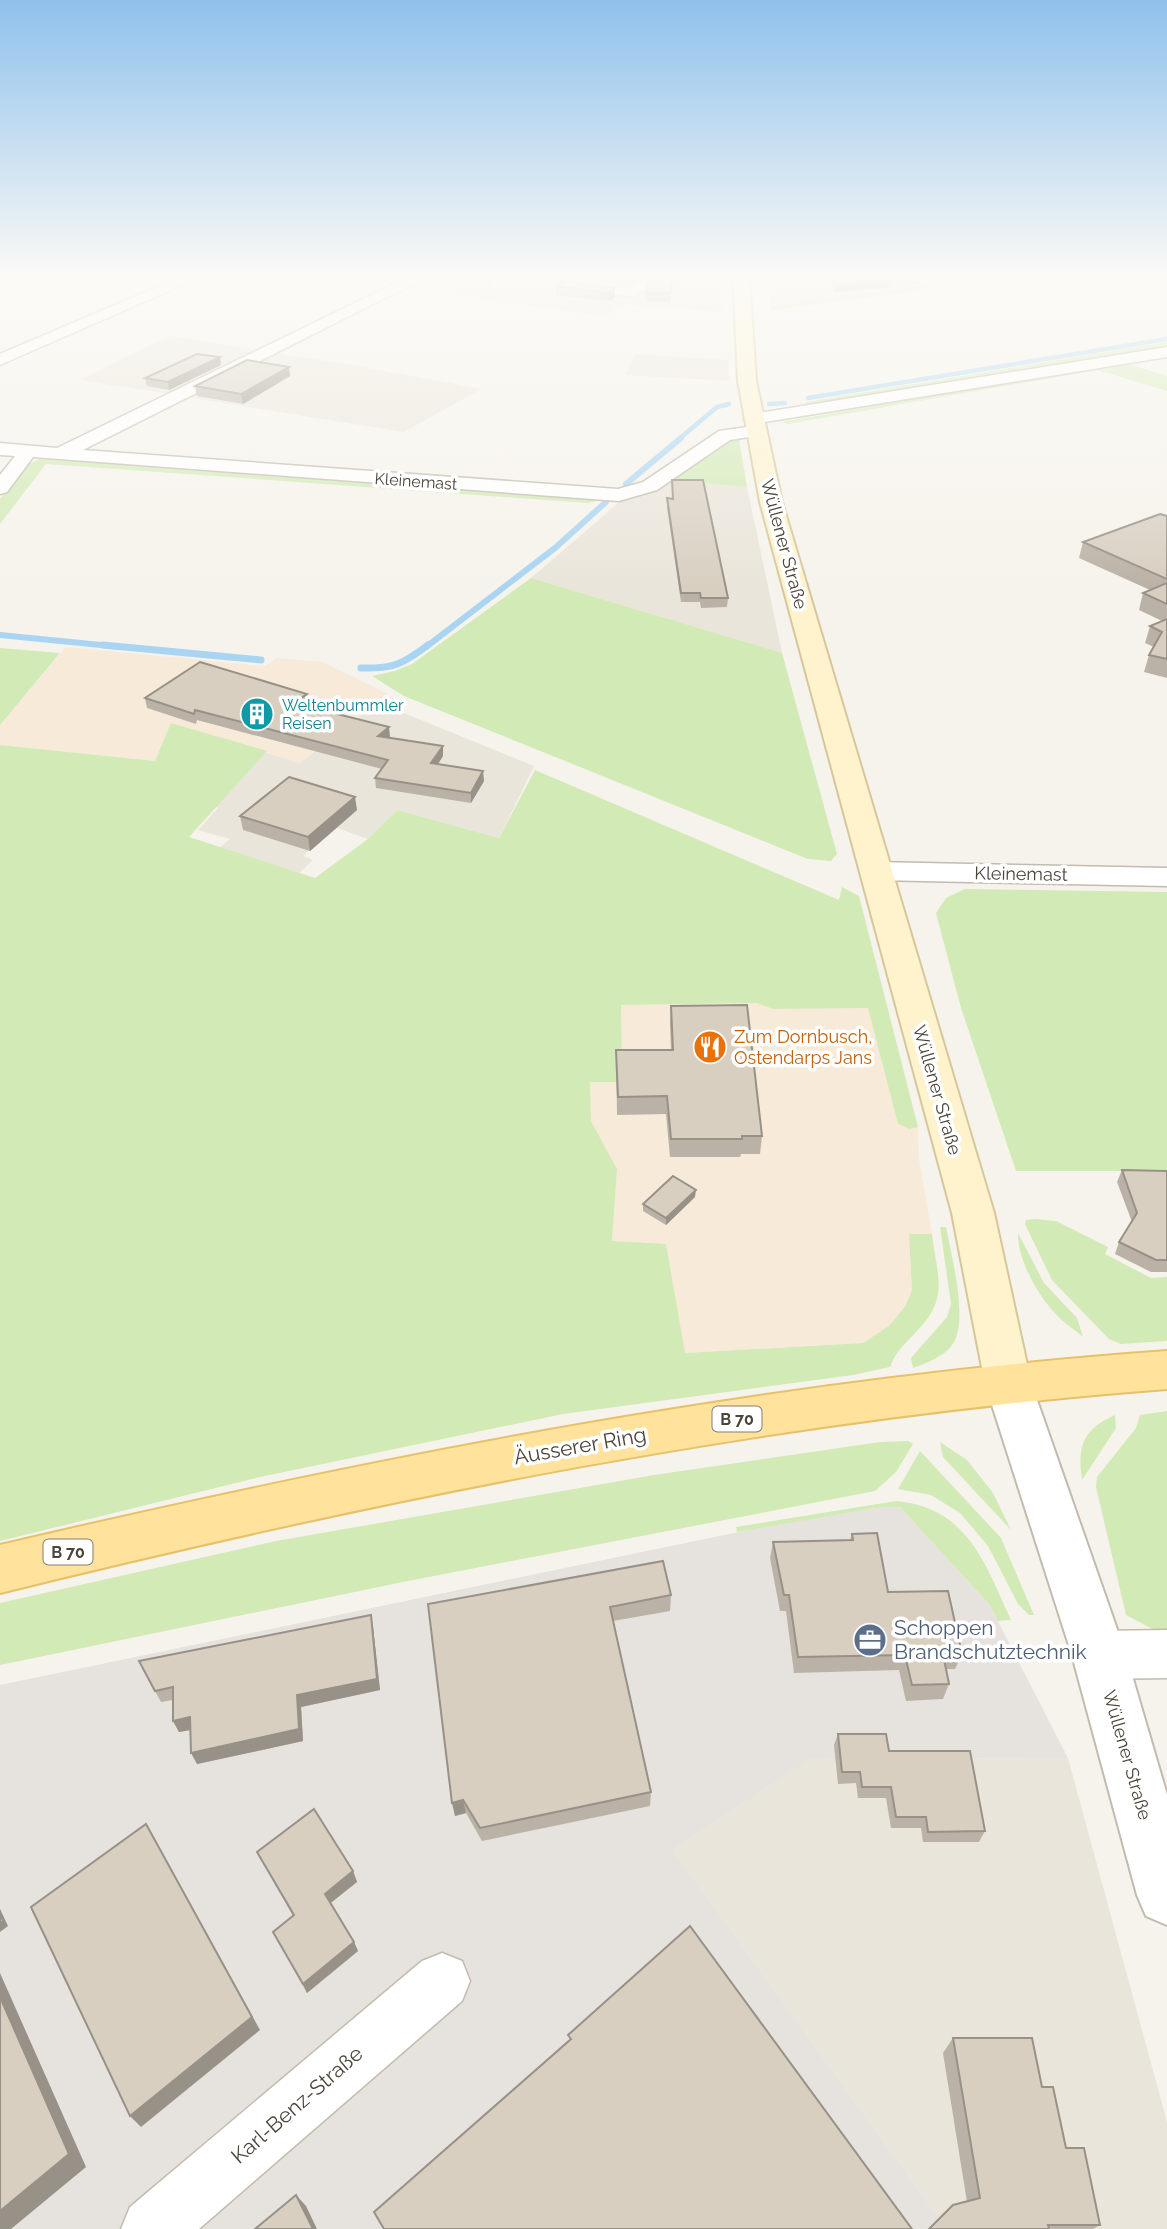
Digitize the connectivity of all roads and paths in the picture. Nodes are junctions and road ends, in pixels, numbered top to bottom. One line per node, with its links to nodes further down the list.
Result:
1 (210, 380): 7 (street, Kleinemast)
2 (747, 380): 4 (main road, Wüllener Straße)
3 (1008, 380): 4 (street, Kleinemast)
4 (754, 425): 7 (street, Kleinemast); 9 (main road, Wüllener Straße)
5 (0, 449): 6 (street, Kleinemast)
6 (28, 452): 7 (street, Kleinemast); 8 (street)
7 (60, 454)
8 (0, 488)
9 (875, 871): 10 (street, Kleinemast); 12 (main road, Wüllener Straße)
10 (1167, 877)
11 (1167, 1370): 12 (main road, Äusserer Ring / B 70)
12 (1008, 1383): 13 (main road, Äusserer Ring / B 70); 15 (street, Wüllener Straße)
13 (0, 1569)
14 (1167, 1654): 15 (street)
15 (1099, 1655): 16 (street, Wüllener Straße)
16 (1167, 1895)
17 (442, 1981): 18 (street, Karl-Benz-Straße)
18 (152, 2229)

